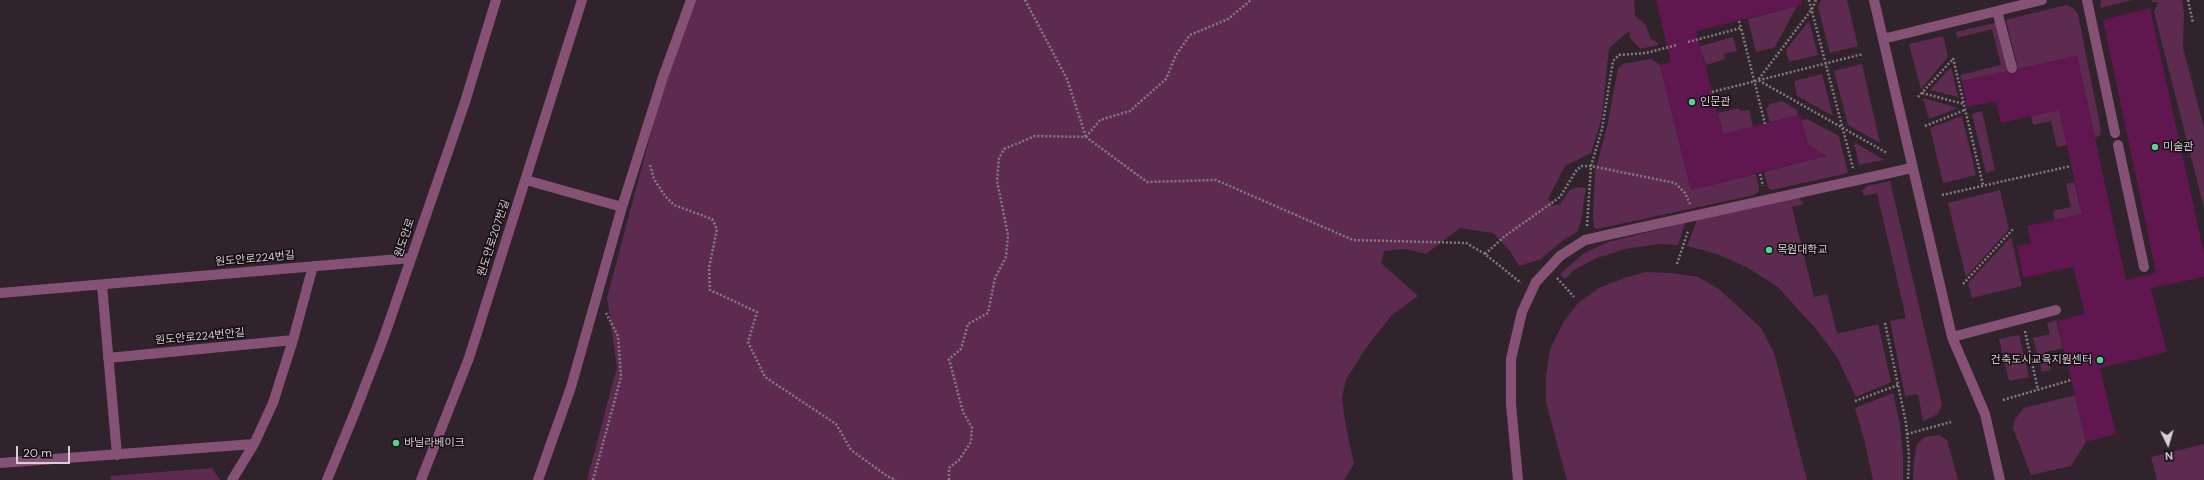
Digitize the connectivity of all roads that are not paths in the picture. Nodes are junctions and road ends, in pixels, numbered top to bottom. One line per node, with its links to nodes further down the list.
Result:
1 (496, 0): 15 (street, 원도안로)
2 (582, 0): 13 (street, 원도안로207번길)
3 (691, 0): 14 (street)
4 (1874, 0): 8 (street)
5 (2042, 0): 7 (street)
6 (2087, 0): 10 (street)
7 (1997, 11): 8 (street); 9 (street)
8 (1883, 39): 12 (street)
9 (2012, 68)
10 (2115, 133)
11 (2118, 145): 17 (street)
12 (1912, 168): 21 (street); 31 (street)
13 (526, 180): 14 (street); 29 (street, 원도안로207번길)
14 (622, 207): 30 (street)
15 (411, 258): 16 (street, 원도안로224번길); 28 (street, 원도안로)
16 (313, 266): 18 (street, 원도안로224번길); 22 (street)
17 (2144, 267)
18 (102, 285): 19 (street, 원도안로224번길); 23 (street)
19 (0, 293)
20 (2056, 310): 21 (street)
21 (1952, 337): 32 (street)
22 (293, 340): 23 (street, 원도안로224번안길); 24 (street)
23 (108, 358): 25 (street)
24 (254, 444): 25 (street); 27 (street)
25 (117, 455): 26 (street)
26 (0, 463)
27 (232, 480)
28 (327, 480)
29 (421, 480)
30 (538, 480)
31 (1518, 480)
32 (2000, 480)

